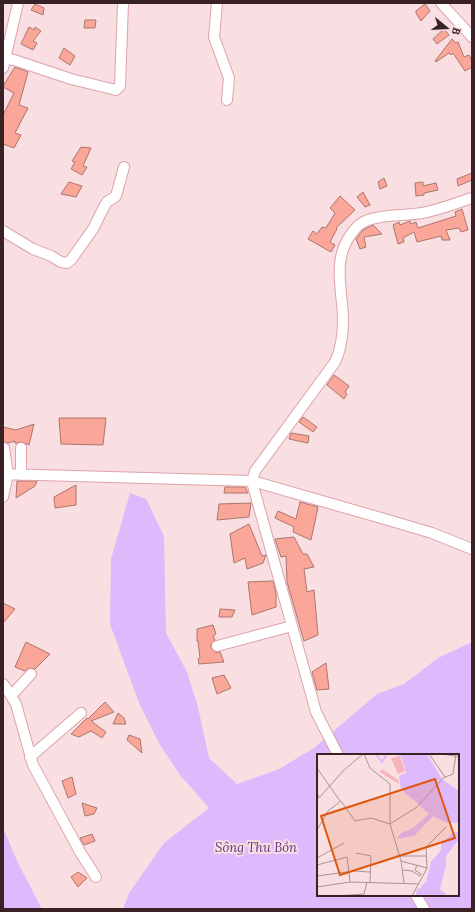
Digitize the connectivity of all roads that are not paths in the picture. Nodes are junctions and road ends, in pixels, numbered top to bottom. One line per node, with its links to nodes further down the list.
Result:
1 (18, 3): 6 (street)
2 (123, 3): 6 (street)
3 (217, 3): 8 (street)
4 (441, 3): 5 (street)
5 (472, 37)
6 (4, 58): 7 (street)
7 (3, 68)
8 (227, 100)
9 (124, 167): 11 (street)
10 (472, 198): 16 (street)
11 (3, 231)
12 (4, 448): 14 (street)
13 (21, 448): 15 (street)
14 (5, 474): 15 (street); 17 (street)
15 (20, 475): 16 (street)
16 (252, 481): 18 (street); 19 (street)
17 (3, 497)
18 (472, 549)
19 (292, 626): 20 (street); 25 (street)
20 (217, 646)
21 (31, 674): 23 (street)
22 (3, 684): 23 (street)
23 (12, 696): 26 (street)
24 (81, 713): 26 (street)
25 (337, 754)
26 (30, 757): 27 (street)
27 (96, 877)
28 (417, 896): 29 (street)
29 (424, 909)

